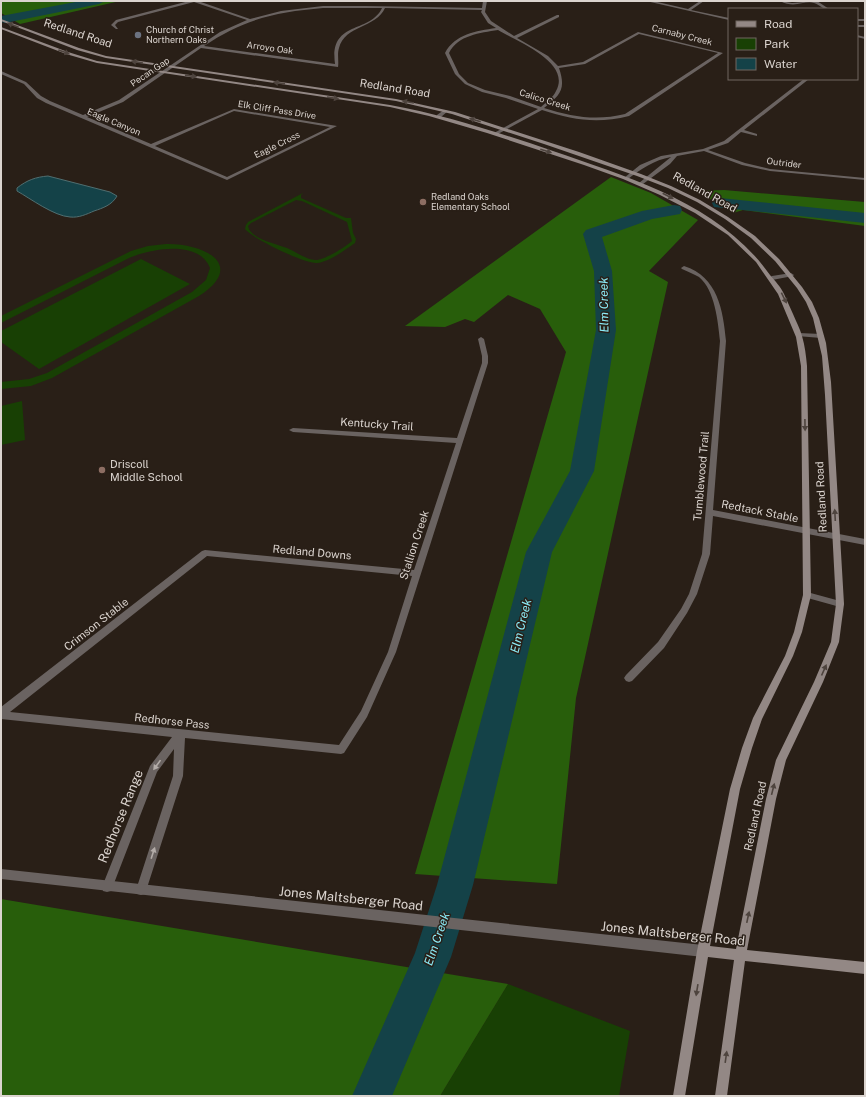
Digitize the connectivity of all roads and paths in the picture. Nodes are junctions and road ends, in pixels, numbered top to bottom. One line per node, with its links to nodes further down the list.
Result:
1 (194, 1): 15 (street); 18 (street)
2 (317, 1): 8 (street)
3 (485, 1): 11 (street)
4 (648, 1): 12 (street)
5 (702, 1): 12 (street)
6 (782, 1): 7 (street)
7 (814, 1): 10 (street)
8 (319, 7): 9 (street, Pecan Gap); 15 (street, Pecan Gap)
9 (384, 7): 11 (street, Pecan Gap); 21 (street, Arroyo Oak)
10 (825, 8)
11 (482, 9): 19 (street)
12 (688, 10): 16 (street)
13 (558, 16): 20 (street)
14 (1, 20): 24 (main road, Redland Road, one-way to 14)
15 (249, 20): 21 (street, Pecan Gap)
16 (728, 20)
17 (1, 28): 26 (main road, Redland Road, one-way to 26)
18 (117, 28)
19 (498, 28): 20 (street); 28 (street, Calico Creek)
20 (514, 38): 23 (street)
21 (202, 47): 24 (street, Pecan Gap)
22 (722, 53): 23 (street, Carnaby Creek); 28 (street, Calico Creek)
23 (558, 67): 28 (street)
24 (171, 68): 26 (street, Pecan Gap); 29 (main road, Redland Road, one-way to 24)
25 (1, 72): 31 (street, Eagle Canyon)
26 (164, 72): 30 (main road, Redland Road, one-way to 30); 31 (street, Pecan Gap)
27 (806, 80): 34 (street)
28 (540, 108): 33 (street)
29 (446, 111): 30 (street); 33 (main road, Redland Road, one-way to 29)
30 (439, 116): 35 (main road, Redland Road)
31 (83, 117): 37 (street, Eagle Canyon)
32 (335, 126): 37 (street, Elk Cliff Pass Drive); 43 (street, Eagle Cross)
33 (504, 129): 35 (street); 40 (main road, Redland Road)
34 (741, 131): 36 (street); 38 (street)
35 (496, 134): 42 (main road, Redland Road, one-way to 42)
36 (755, 135)
37 (151, 146): 43 (street, Eagle Canyon)
38 (704, 150): 39 (street); 44 (street, Outrider)
39 (674, 156): 40 (street); 41 (street)
40 (634, 172): 41 (main road, Redland Road); 42 (street)
41 (649, 177): 45 (street); 47 (main road, Redland Road)
42 (626, 178): 45 (main road, Redland Road)
43 (227, 179)
44 (865, 179)
45 (641, 183): 48 (main road, Redland Road, one-way to 48)
46 (684, 268): 54 (street, Tumblewood Trail)
47 (791, 275): 48 (street); 50 (main road, Redland Road)
48 (772, 278): 49 (main road, Redland Road, one-way to 49)
49 (799, 334): 50 (street); 55 (main road, Redland Road, one-way to 55)
50 (822, 336): 56 (main road, Redland Road, one-way to 50)
51 (481, 339): 53 (street, Stallion Creek)
52 (293, 430): 53 (street, Kentucky Trail)
53 (459, 441): 59 (street, Stallion Creek)
54 (709, 512): 55 (street, Redtack Stable); 62 (street, Tumblewood Trail)
55 (807, 531): 56 (street, Redtack Stable); 60 (main road, Redland Road)
56 (836, 536): 57 (street, Redtack Stable); 61 (main road, Redland Road)
57 (865, 542)
58 (205, 553): 59 (street, Redland Downs); 63 (street, Crimson Stable)
59 (417, 573): 65 (street, Stallion Creek)
60 (807, 595): 61 (street); 69 (main road, Redland Road)
61 (840, 604): 70 (main road, Redland Road, one-way to 61)
62 (629, 678)
63 (1, 714): 64 (street, Redhorse Pass)
64 (180, 734): 65 (street, Redhorse Pass); 67 (street, Redhorse Range, one-way to 67); 68 (street, one-way to 64)
65 (341, 750)
66 (1, 874): 67 (street, Jones Maltsberger Road)
67 (107, 887): 68 (street, Jones Maltsberger Road)
68 (141, 890): 69 (street, Jones Maltsberger Road)
69 (703, 951): 70 (main road, Jones Maltsberger Road); 72 (main road, Redland Road, one-way to 72)
70 (740, 955): 71 (main road, Jones Maltsberger Road); 73 (main road, Redland Road, one-way to 70)
71 (865, 968)
72 (679, 1096)
73 (721, 1096)

